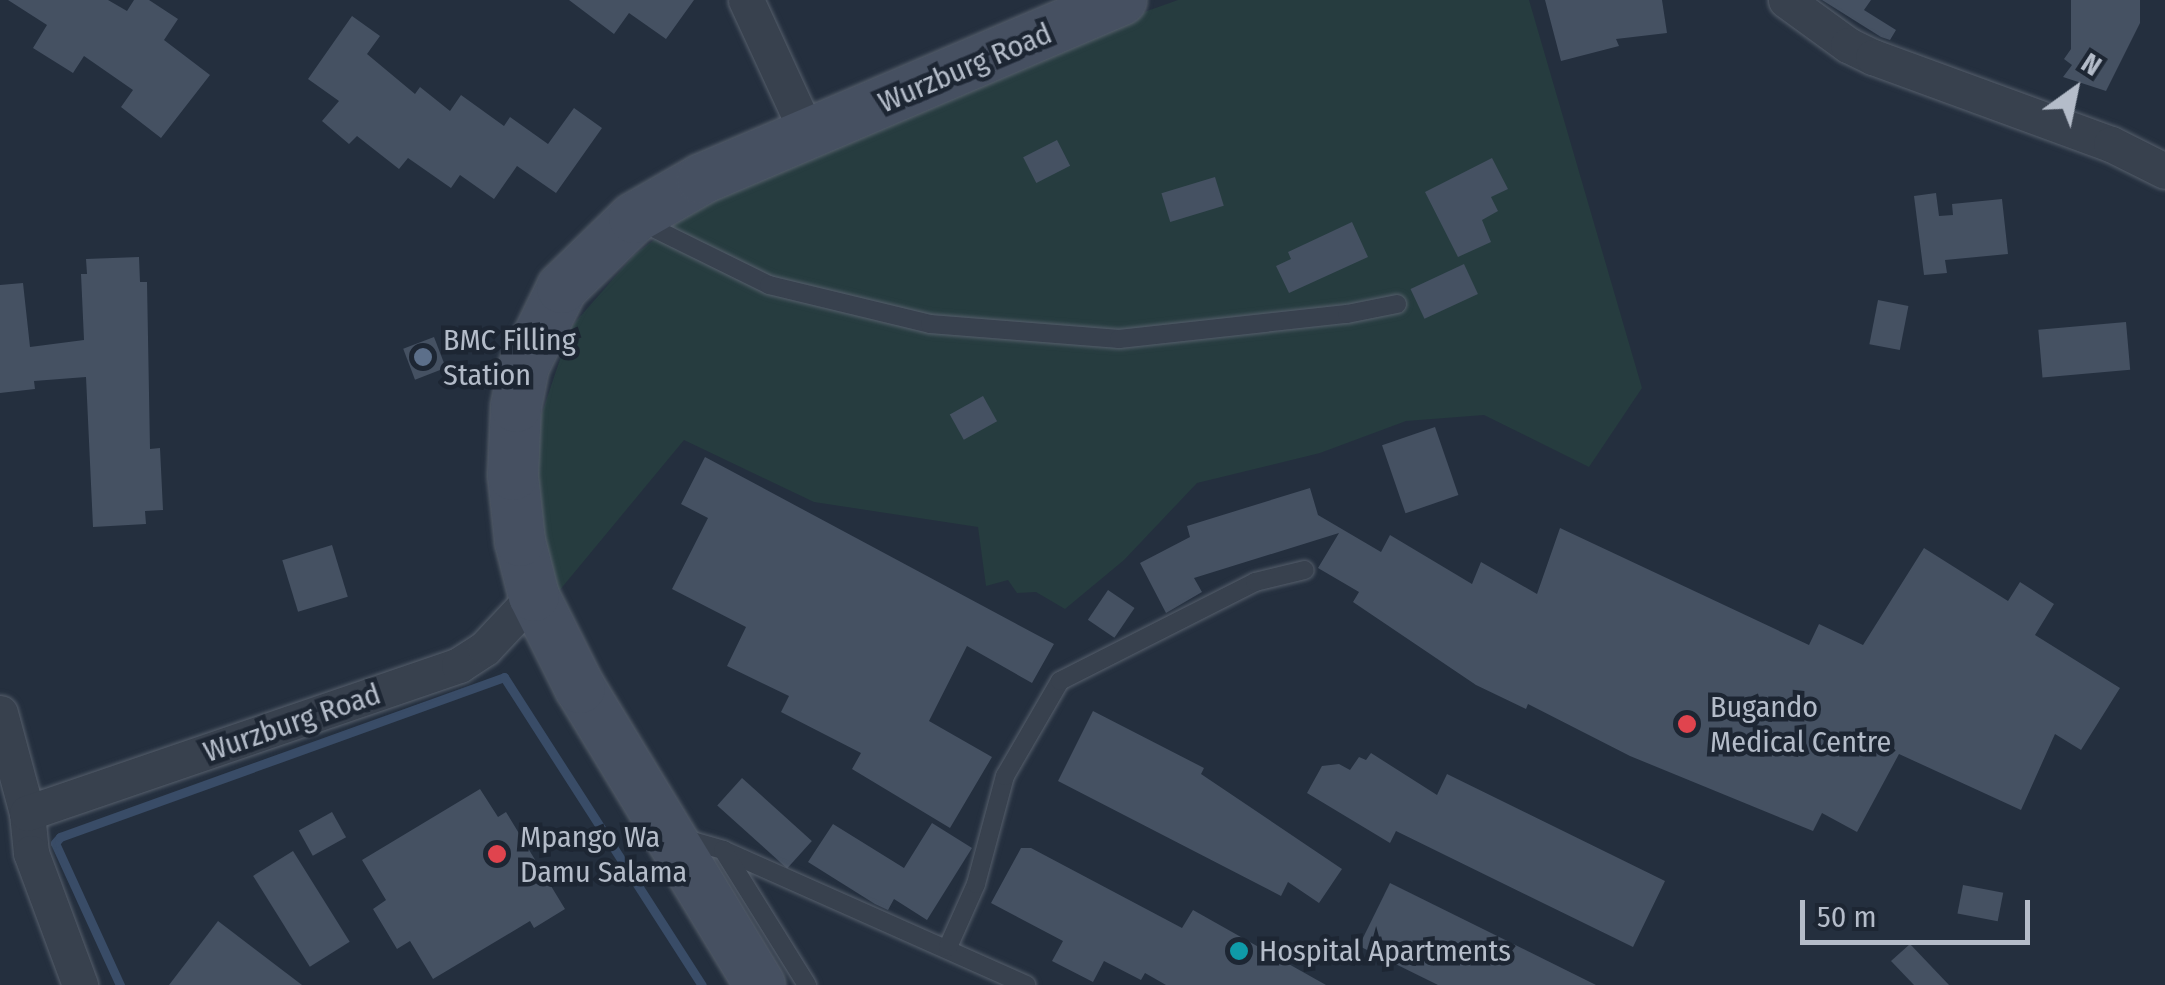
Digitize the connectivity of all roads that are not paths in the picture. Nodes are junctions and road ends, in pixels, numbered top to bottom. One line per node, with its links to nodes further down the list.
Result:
1 (746, 0): 4 (street)
2 (1121, 0): 4 (main road, Wurzburg Road)
3 (1786, 0): 5 (street)
4 (808, 135): 6 (main road, Wurzburg Road)
5 (2165, 171)
6 (634, 218): 7 (lane); 9 (main road, Wurzburg Road)
7 (1397, 304)
8 (1305, 570): 15 (lane)
9 (534, 596): 11 (street, Wurzburg Road); 12 (main road, Wurzburg Road)
10 (0, 713): 11 (street)
11 (28, 813): 14 (street)
12 (666, 834): 13 (lane); 17 (main road, Wurzburg Road)
13 (723, 850): 15 (lane); 18 (lane)
14 (15, 858): 16 (street)
15 (948, 948): 19 (lane)
16 (80, 985)
17 (760, 985)
18 (806, 985)
19 (1026, 985)

